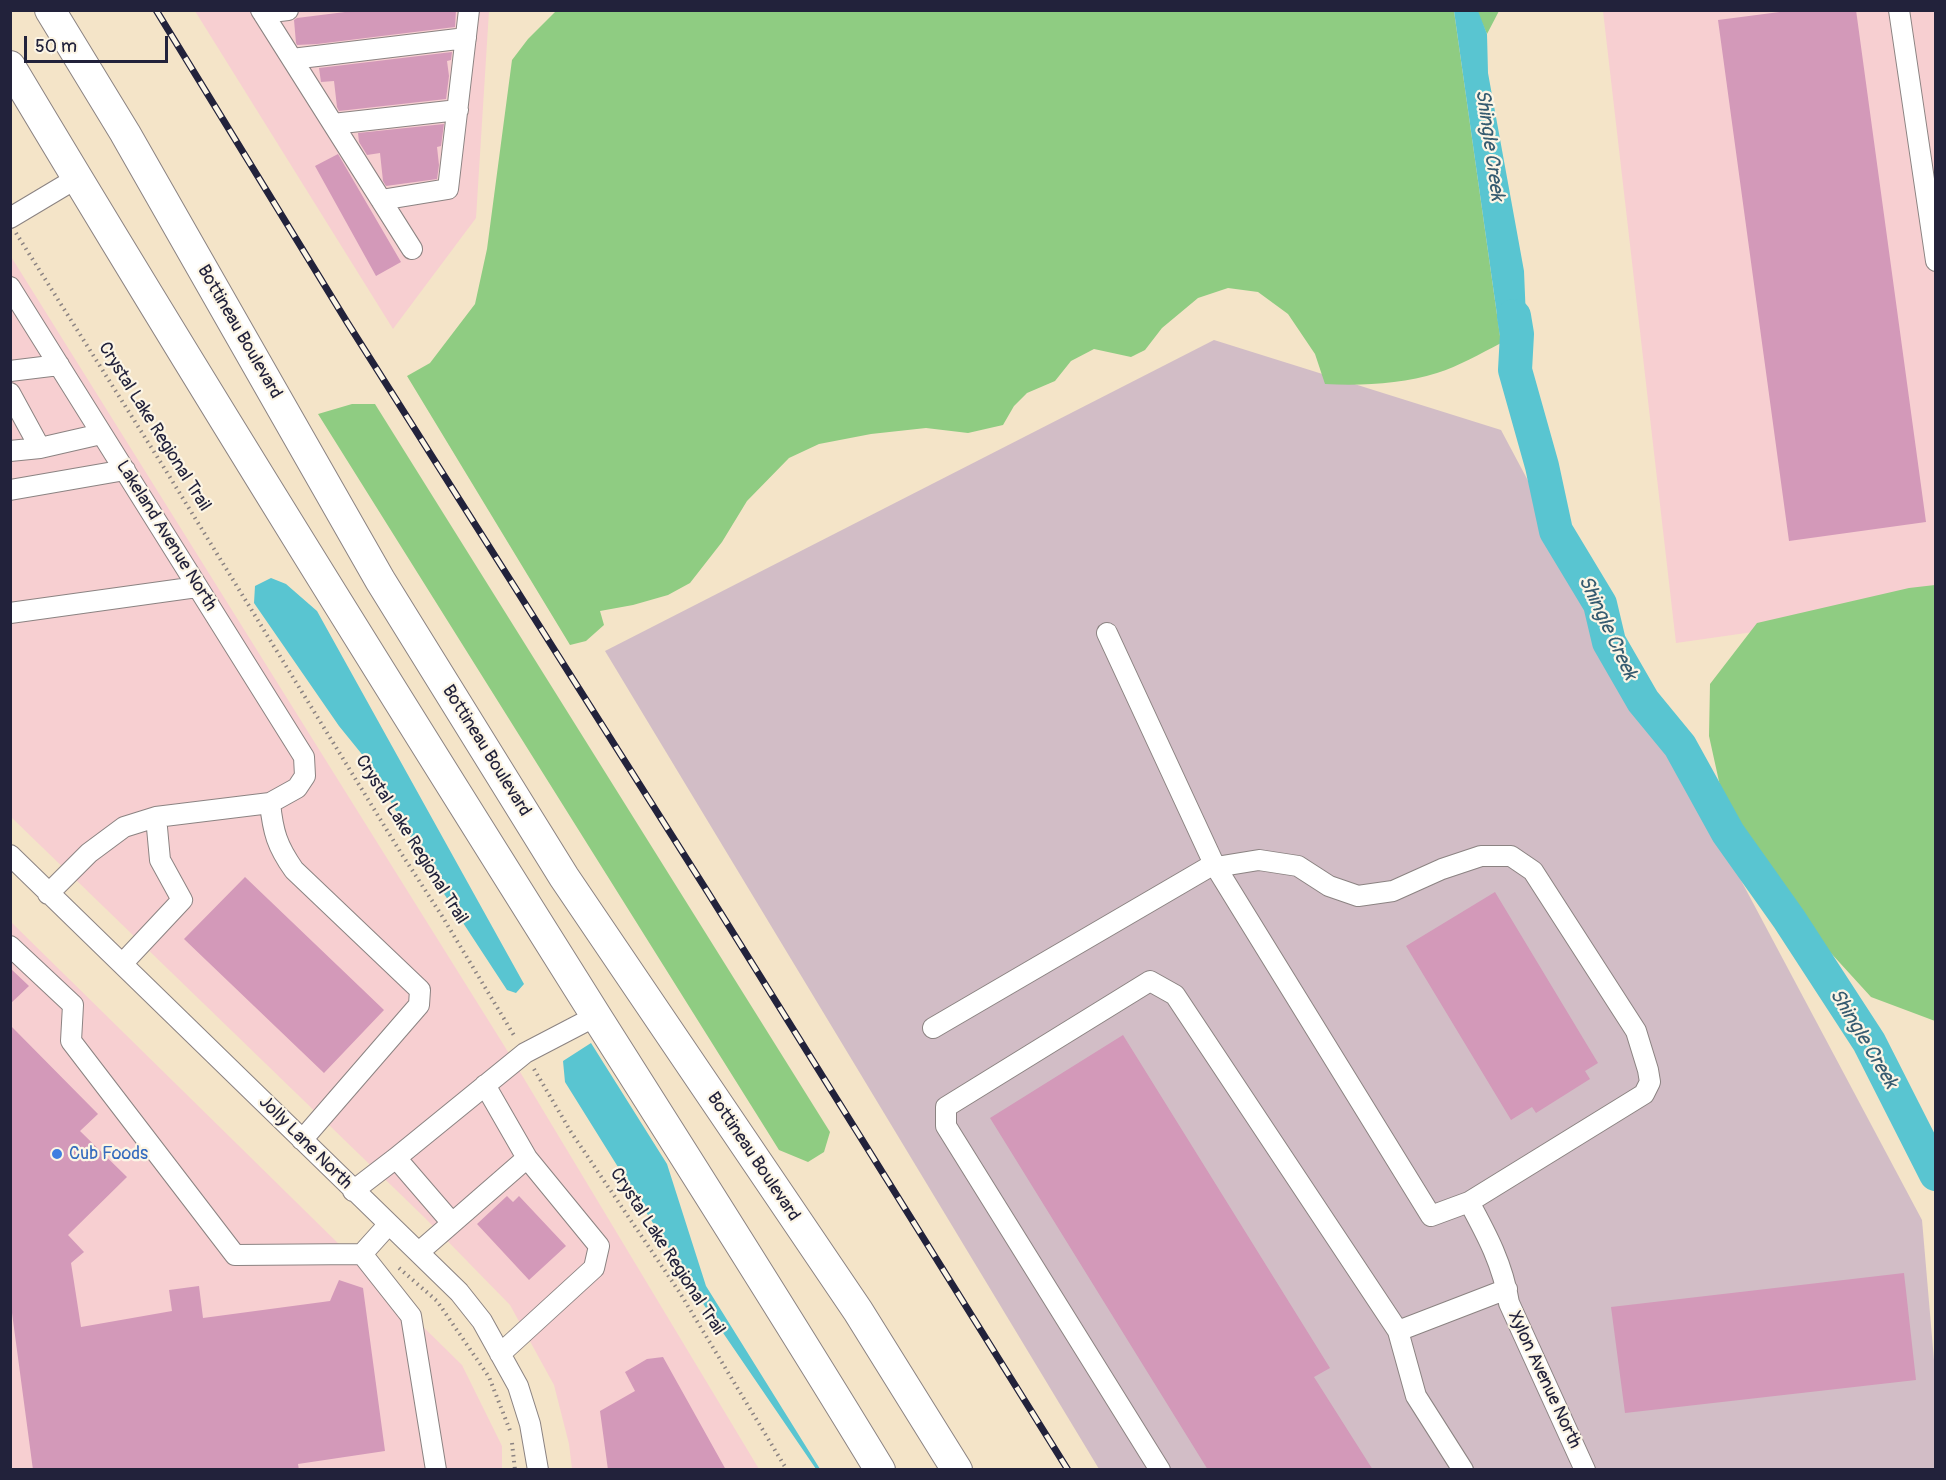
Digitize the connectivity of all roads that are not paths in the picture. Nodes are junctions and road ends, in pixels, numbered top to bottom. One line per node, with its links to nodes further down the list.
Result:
1 (50, 10): 53 (highway, Bottineau Boulevard)
2 (288, 10): 5 (street)
3 (469, 10): 6 (street)
4 (1899, 10): 15 (street)
5 (262, 12): 7 (street)
6 (466, 38): 7 (street); 9 (street)
7 (292, 59): 10 (street)
8 (10, 66): 11 (highway)
9 (458, 110): 10 (street); 12 (street)
10 (333, 124): 12 (street)
11 (77, 178): 13 (street); 35 (highway)
12 (381, 200): 14 (street)
13 (10, 218)
14 (412, 249)
15 (1935, 261)
16 (10, 287): 17 (street, Lakeland Avenue North)
17 (58, 365): 18 (street); 20 (street, Lakeland Avenue North)
18 (10, 371)
19 (10, 393): 21 (street)
20 (101, 434): 21 (street); 23 (street, Lakeland Avenue North)
21 (40, 448): 22 (street)
22 (10, 451)
23 (125, 471): 24 (street); 25 (street, Lakeland Avenue North)
24 (10, 490)
25 (197, 587): 26 (street); 28 (street, Lakeland Avenue North)
26 (10, 612)
27 (1107, 633): 31 (street)
28 (270, 803): 29 (street); 38 (street)
29 (156, 817): 32 (street); 34 (street)
30 (10, 855): 32 (street, Jolly Lane North)
31 (1215, 866): 36 (street); 42 (street); 42 (street)
32 (48, 894): 34 (street, Jolly Lane North)
33 (10, 946): 45 (street)
34 (122, 964): 38 (street, Jolly Lane North)
35 (596, 1016): 37 (street); 52 (highway)
36 (933, 1028)
37 (484, 1085): 39 (street); 40 (street)
38 (302, 1140): 41 (street, Jolly Lane North)
39 (396, 1158): 41 (street); 43 (street)
40 (527, 1158): 43 (street); 49 (street)
41 (353, 1191): 44 (street, Jolly Lane North)
42 (1469, 1202): 47 (street, Xylon Avenue North)
43 (452, 1223): 46 (street)
44 (389, 1224): 45 (street); 46 (street, Jolly Lane North)
45 (368, 1249): 50 (street)
46 (419, 1252): 49 (street, Jolly Lane North)
47 (1507, 1289): 48 (street); 56 (street, Xylon Avenue North)
48 (1398, 1331): 54 (street); 55 (street)
49 (500, 1354): 51 (street, Jolly Lane North)
50 (436, 1470)
51 (538, 1470)
52 (880, 1470)
53 (957, 1470)
54 (1160, 1470)
55 (1463, 1470)
56 (1585, 1470)

